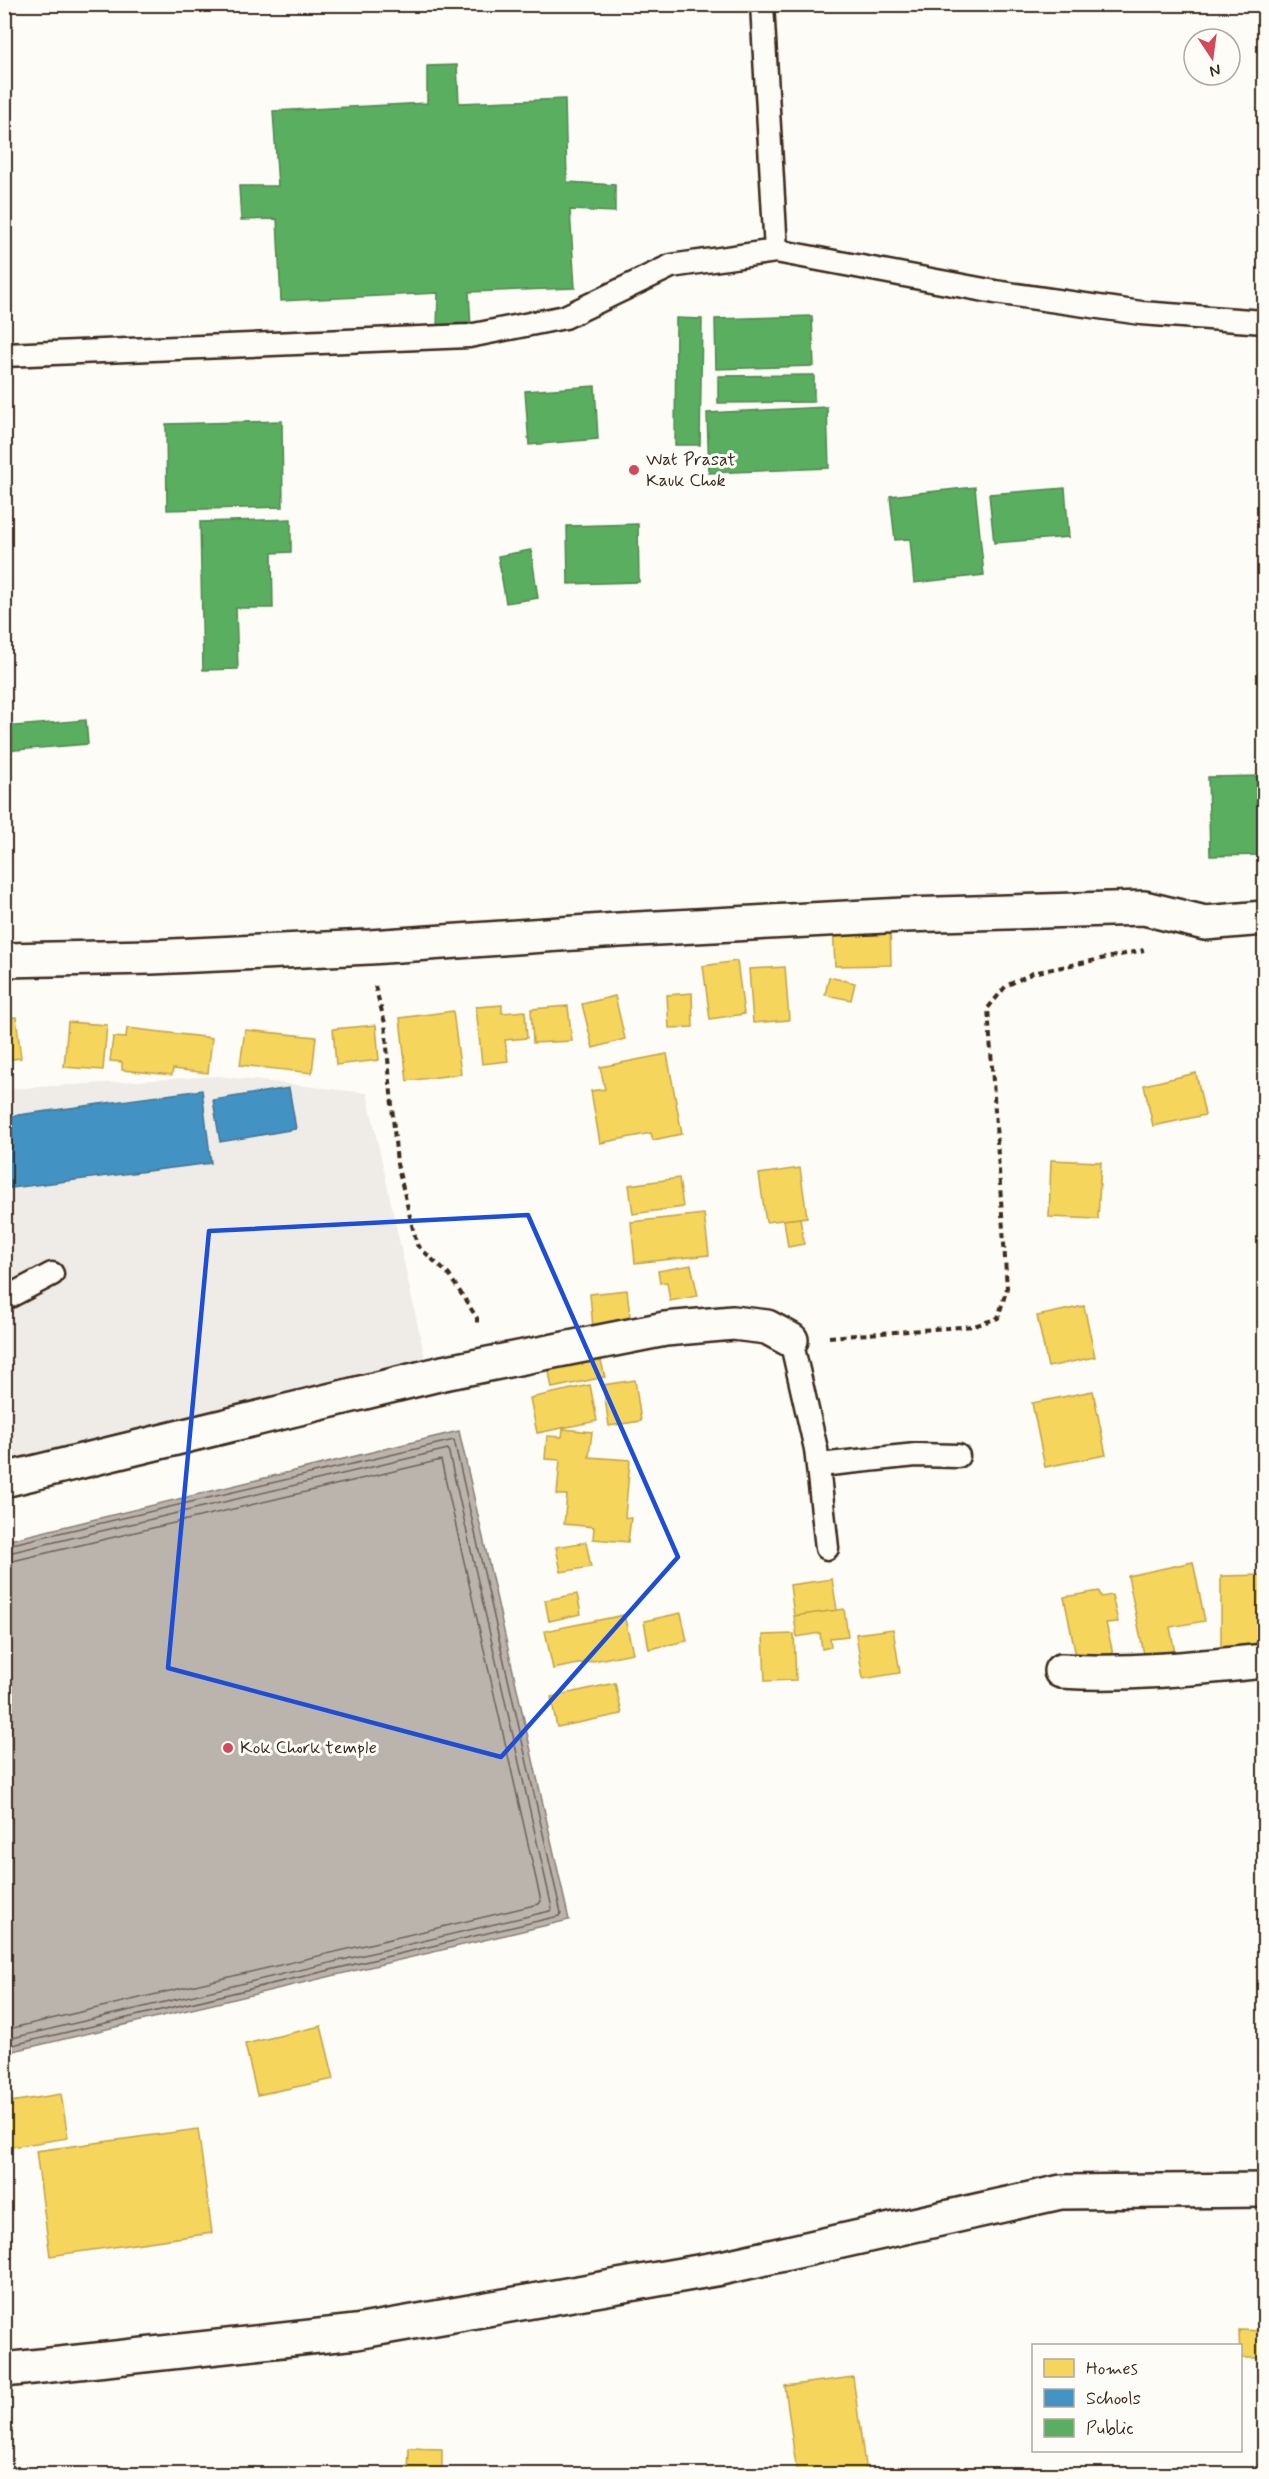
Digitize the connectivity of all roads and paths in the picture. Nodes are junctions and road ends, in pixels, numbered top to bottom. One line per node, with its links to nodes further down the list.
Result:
1 (762, 4): 2 (lane)
2 (776, 251): 3 (lane); 4 (lane)
3 (1264, 322)
4 (4, 355)
5 (1264, 918): 6 (street)
6 (370, 947): 8 (street); 12 (path)
7 (1149, 949): 11 (path)
8 (4, 960)
9 (52, 1274): 10 (lane)
10 (4, 1299)
11 (791, 1340): 12 (street); 14 (lane)
12 (479, 1366): 15 (street)
13 (958, 1456): 14 (lane)
14 (819, 1465): 16 (lane)
15 (4, 1480)
16 (827, 1548)
17 (1264, 1661): 18 (street)
18 (1061, 1671)
19 (1264, 2190): 20 (street)
20 (4, 2370)

